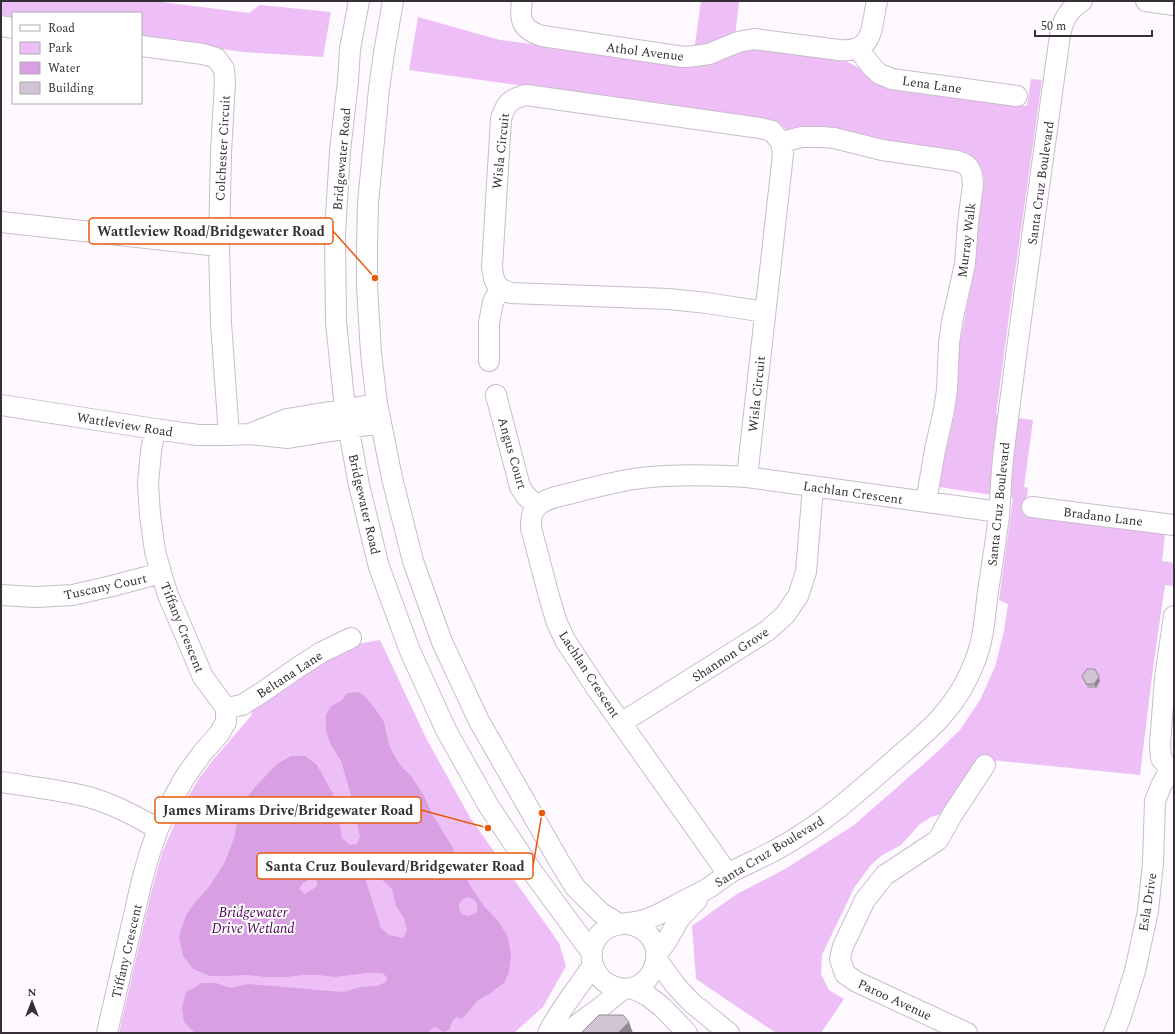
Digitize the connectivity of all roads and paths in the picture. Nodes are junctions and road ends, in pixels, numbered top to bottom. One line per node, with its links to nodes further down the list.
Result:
1 (522, 1): 11 (street, Athol Avenue)
2 (877, 1): 11 (street)
3 (1082, 1): 31 (street, Santa Cruz Boulevard)
4 (1146, 1): 5 (street)
5 (1174, 5)
6 (358, 8): 22 (street, Bridgewater Road)
7 (391, 10): 20 (street)
8 (1, 26): 9 (street)
9 (12, 28)
10 (142, 46): 15 (street, Colchester Circuit)
11 (858, 49): 12 (street, Lena Lane)
12 (1017, 96)
13 (781, 142): 16 (street, Wisla Circuit); 17 (street, Wisla Circuit); 28 (street, Murray Walk)
14 (1, 222): 15 (street)
15 (219, 246): 25 (street, Colchester Circuit)
16 (500, 289): 17 (street); 18 (street)
17 (765, 312): 26 (street, Wisla Circuit)
18 (489, 361)
19 (496, 395): 29 (street, Angus Court)
20 (376, 404): 22 (street, Wattleview Road); 23 (street)
21 (1, 405): 24 (street, Wattleview Road)
22 (347, 419): 23 (street, Wattleview Road); 25 (street, Wattleview Road); 47 (street, Bridgewater Road)
23 (382, 423): 45 (street)
24 (155, 429): 25 (street, Wattleview Road); 33 (street, Tiffany Crescent)
25 (229, 436)
26 (747, 477): 27 (street, Lachlan Crescent); 29 (street, Lachlan Crescent)
27 (813, 487): 28 (street, Lachlan Crescent); 38 (street, Shannon Grove)
28 (926, 502): 31 (street, Lachlan Crescent)
29 (537, 506): 38 (street, Lachlan Crescent)
30 (1032, 507): 32 (street, Bradano Lane)
31 (999, 512): 43 (street, Santa Cruz Boulevard)
32 (1174, 525)
33 (161, 573): 34 (street, Tuscany Court); 37 (street, Tiffany Crescent)
34 (1, 595)
35 (1174, 616): 40 (street)
36 (351, 638): 37 (street, Beltana Lane)
37 (226, 708): 42 (street, Tiffany Crescent)
38 (621, 723): 43 (street, Lachlan Crescent)
39 (985, 765): 54 (street, Paroo Avenue)
40 (1172, 771): 55 (street, Esla Drive)
41 (1, 782): 42 (street)
42 (158, 829): 50 (street, Tiffany Crescent)
43 (728, 874): 44 (street, Santa Cruz Boulevard)
44 (708, 888): 45 (street, Santa Cruz Boulevard); 46 (street, Santa Cruz Boulevard)
45 (623, 924): 46 (street); 47 (street)
46 (657, 957): 48 (street); 53 (street)
47 (592, 959): 48 (street); 51 (street)
48 (628, 988): 49 (street); 52 (street)
49 (675, 1029)
50 (107, 1033)
51 (548, 1033)
52 (566, 1033)
53 (729, 1033)
54 (967, 1033)
55 (1114, 1033)

